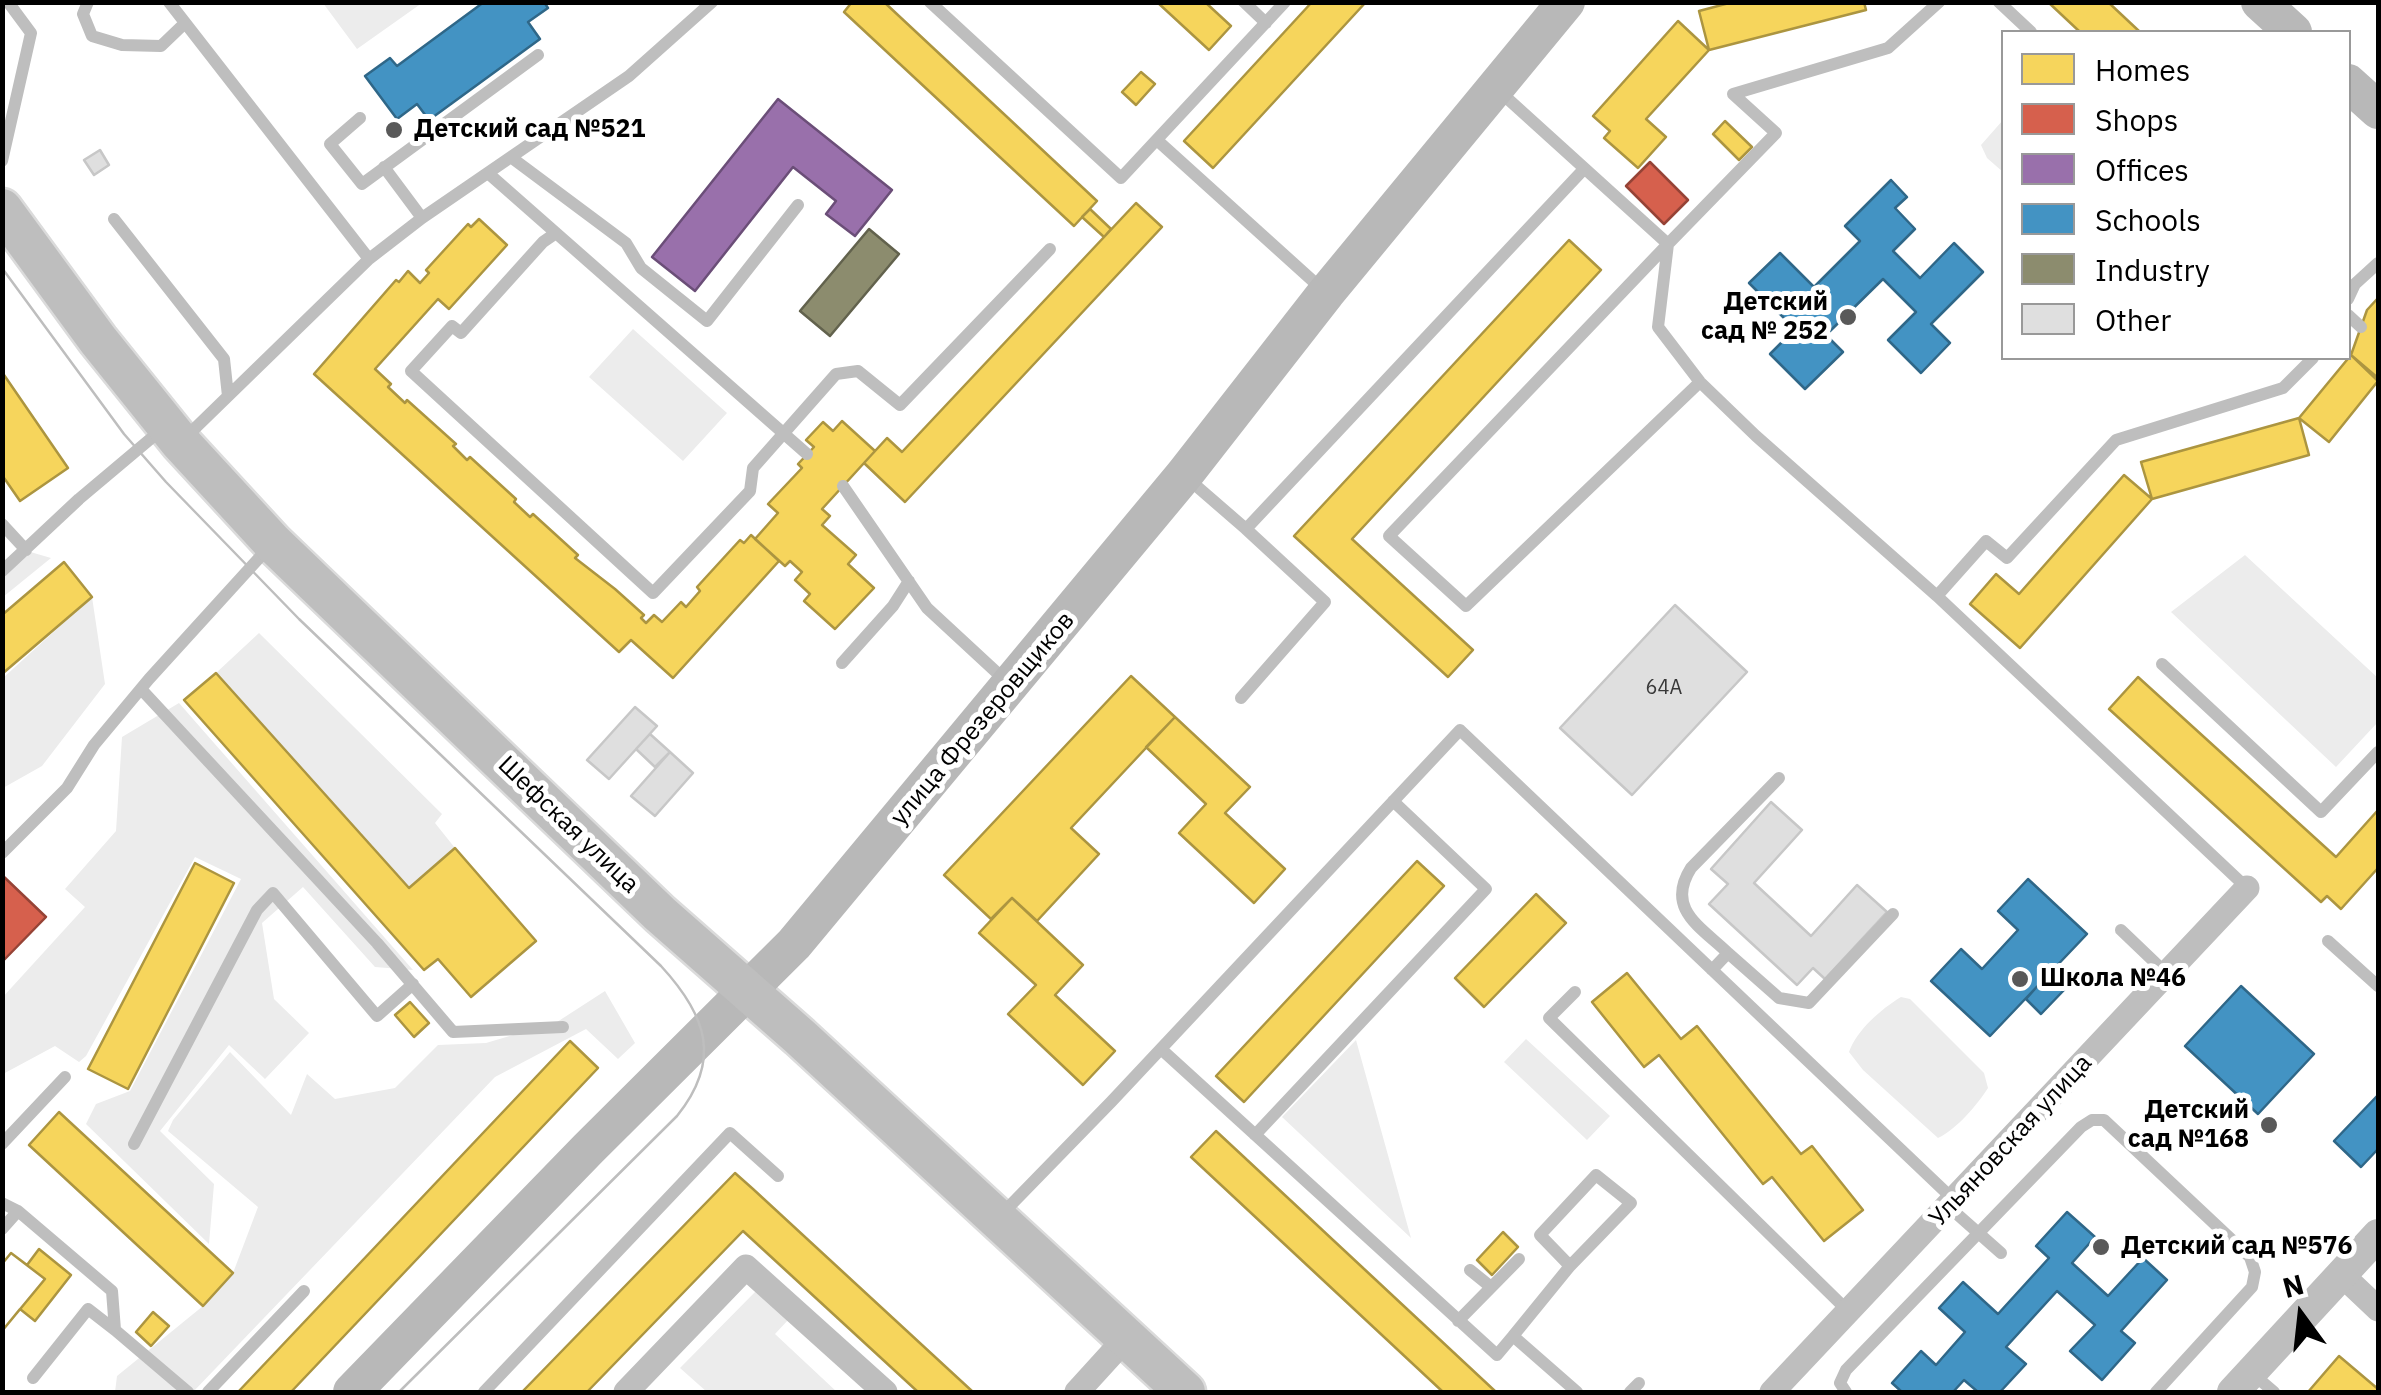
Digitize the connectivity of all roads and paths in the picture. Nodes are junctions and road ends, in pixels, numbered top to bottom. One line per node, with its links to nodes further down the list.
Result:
1 (8, 2): 23 (lane)
2 (88, 2): 12 (lane)
3 (169, 2): 12 (lane)
4 (712, 2): 22 (lane)
5 (930, 2): 21 (lane)
6 (1244, 2): 13 (lane)
7 (1286, 2): 13 (lane)
8 (1566, 2): 18 (main road, улица Фрезеровщиков)
9 (1939, 2): 32 (lane)
10 (1998, 2): 14 (lane)
11 (2260, 2): 15 (main road)
12 (185, 23): 34 (lane)
13 (1266, 23): 21 (lane)
14 (2029, 30)
15 (2291, 30)
16 (538, 55): 24 (lane)
17 (2351, 86): 19 (main road)
18 (1496, 89): 25 (lane); 36 (main road, улица Фрезеровщиков)
19 (2378, 110)
20 (360, 118): 24 (lane)
21 (1158, 141): 36 (lane)
22 (512, 158): 26 (lane); 27 (lane)
23 (2, 161)
24 (384, 168): 30 (lane)
25 (1584, 168): 32 (lane); 49 (lane)
26 (489, 174): 30 (lane); 31 (lane)
27 (798, 205)
28 (2, 209): 44 (main road, Шефская улица)
29 (114, 218): 42 (lane)
30 (422, 218): 34 (lane)
31 (556, 233): 43 (lane); 43 (lane)
32 (1668, 244): 41 (lane); 41 (lane)
33 (1050, 248): 43 (lane)
34 (369, 259): 42 (lane)
35 (2378, 262): 37 (lane)
36 (1326, 292): 46 (main road, улица Фрезеровщиков)
37 (2351, 294)
38 (2351, 318): 39 (lane)
39 (2361, 327)
40 (2311, 360): 54 (lane)
41 (1700, 382): 54 (lane)
42 (228, 396): 44 (lane)
43 (784, 432): 45 (lane)
44 (174, 434): 50 (main road, Шефская улица); 51 (lane)
45 (808, 454)
46 (1184, 475): 49 (lane); 57 (main road, улица Фрезеровщиков)
47 (843, 486): 53 (lane)
48 (2, 524): 51 (lane)
49 (1246, 529): 59 (lane)
50 (274, 543): 58 (lane); 73 (main road, Шефская улица)
51 (26, 550): 52 (lane)
52 (2, 571)
53 (909, 581): 55 (lane); 57 (lane)
54 (1937, 596): 64 (lane)
55 (842, 662)
56 (2162, 664): 60 (lane)
57 (1011, 686): 73 (main road, улица Фрезеровщиков)
58 (141, 689): 63 (lane); 71 (lane)
59 (1241, 698)
60 (2378, 752)
61 (1779, 778): 68 (lane)
62 (1393, 801): 69 (lane); 76 (lane); 78 (lane)
63 (2, 853)
64 (2248, 888): 70 (street, Ульяновская улица)
65 (1894, 914): 68 (lane)
66 (2121, 930): 70 (lane)
67 (2328, 941): 72 (lane)
68 (1728, 953): 69 (lane)
69 (1712, 970): 83 (lane)
70 (2168, 976): 83 (street, Ульяновская улица)
71 (412, 984): 75 (lane); 80 (lane)
72 (2378, 986)
73 (746, 992): 85 (main road, Шефская улица); 107 (main road, улица Фрезеровщиков)
74 (1575, 992): 97 (lane)
75 (563, 1027)
76 (1161, 1049): 78 (lane); 85 (lane)
77 (65, 1077): 79 (lane)
78 (1255, 1135): 98 (lane)
79 (2, 1144)
80 (134, 1144)
81 (778, 1176): 108 (lane)
82 (2, 1203): 84 (lane)
83 (1952, 1204): 87 (lane); 97 (street, Ульяновская улица)
84 (18, 1210): 86 (lane); 99 (lane)
85 (998, 1218): 101 (main road, Шефская улица)
86 (2, 1229)
87 (1976, 1232): 89 (lane); 114 (lane); 115 (lane)
88 (2378, 1235): 93 (street)
89 (2001, 1254)
90 (1519, 1259): 94 (lane)
91 (1570, 1266): 91 (lane); 100 (lane)
92 (1470, 1270): 94 (lane)
93 (2341, 1274): 96 (street); 103 (street)
94 (1490, 1287): 98 (lane)
95 (304, 1291): 106 (lane)
96 (2378, 1309)
97 (1849, 1312): 104 (street, Ульяновская улица)
98 (1458, 1321): 100 (lane)
99 (115, 1330): 102 (lane); 105 (lane)
100 (1513, 1336): 113 (lane)
101 (1127, 1338): 111 (street); 112 (main road, Шефская улица)
102 (34, 1378)
103 (2253, 1386)
104 (1781, 1390)
105 (188, 1392)
106 (208, 1392)
107 (352, 1392)
108 (484, 1392)
109 (626, 1392): 110 (street)
110 (885, 1392)
111 (1077, 1392)
112 (1186, 1392)
113 (1577, 1392)
114 (1846, 1392)
115 (2156, 1392)

